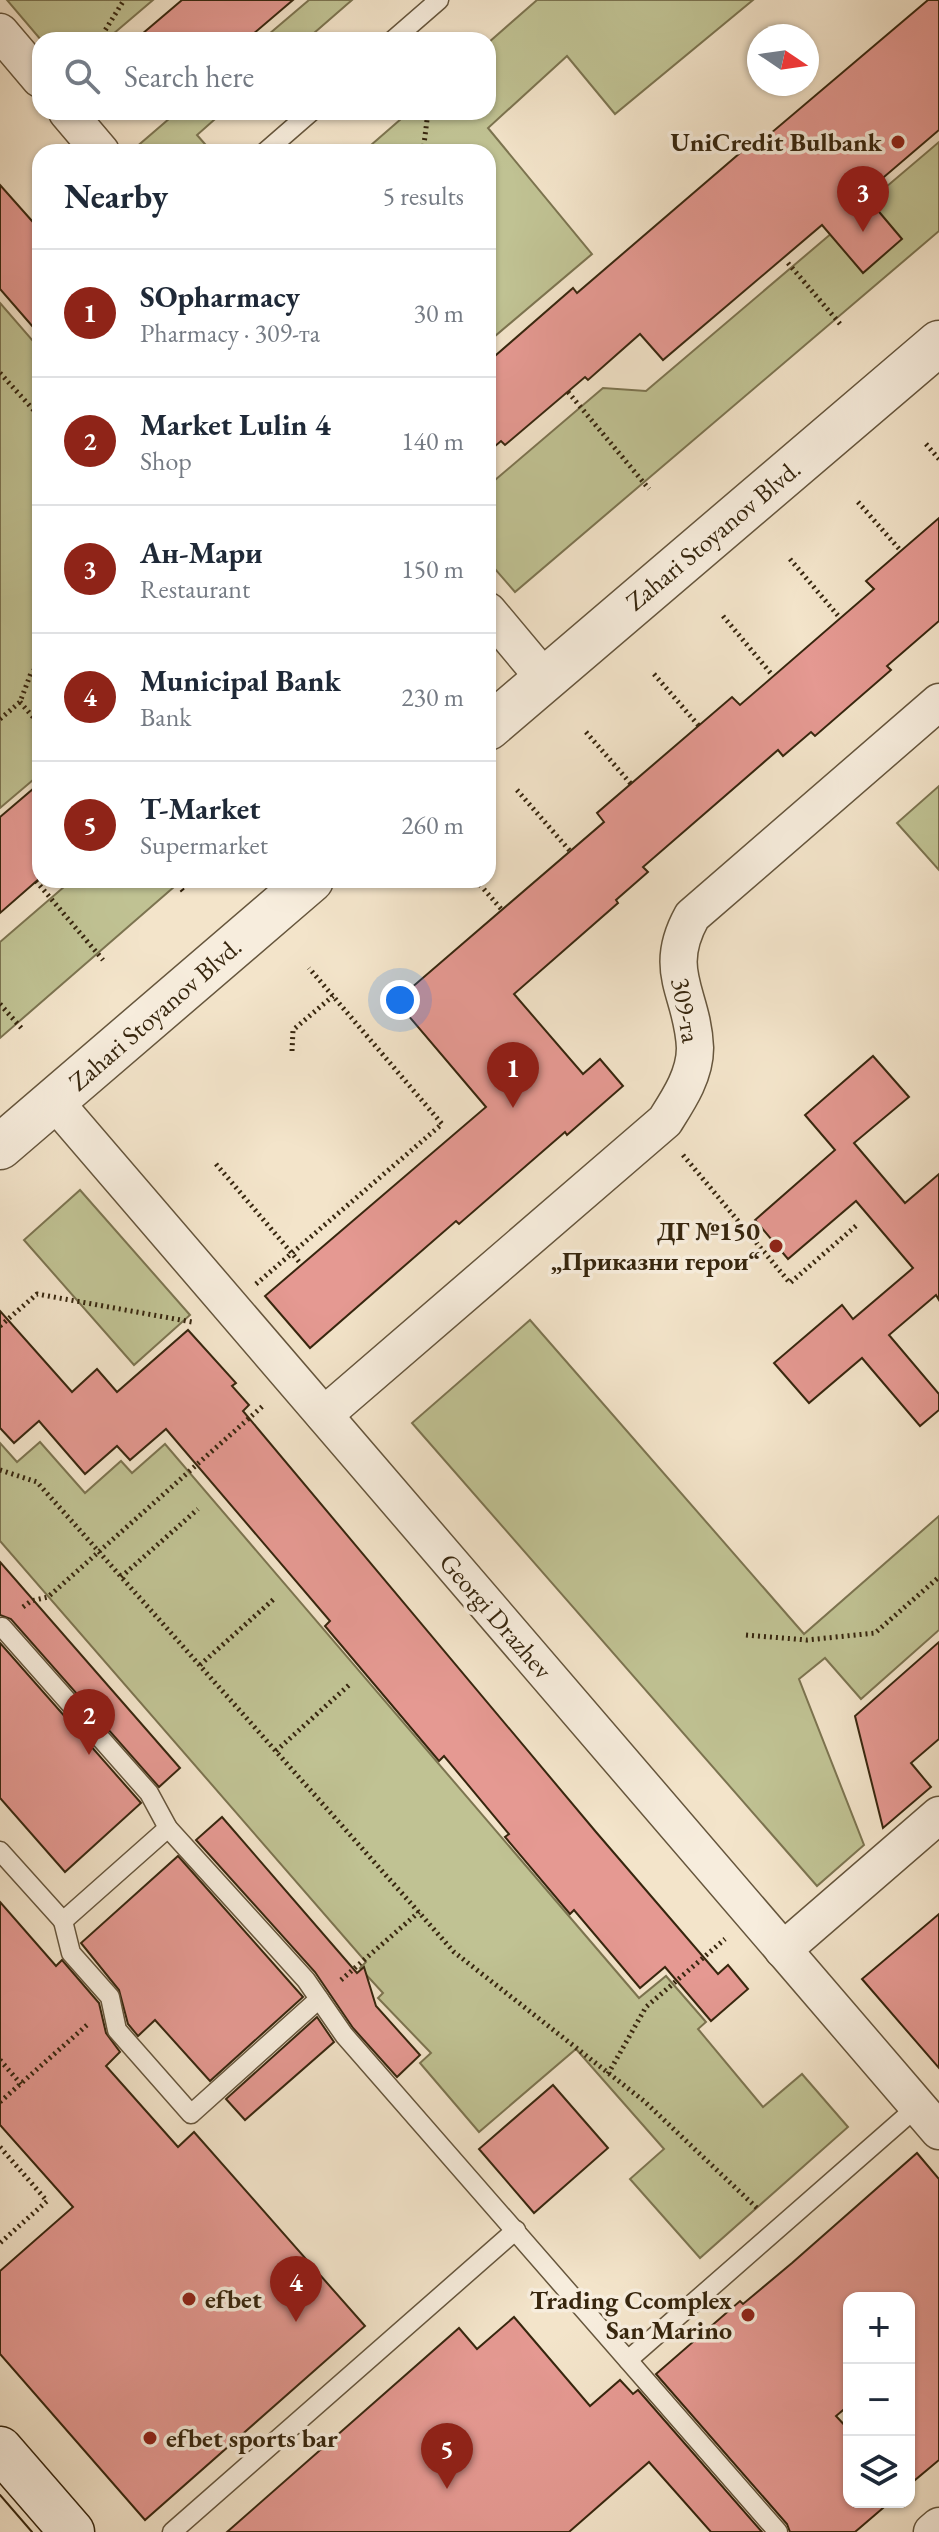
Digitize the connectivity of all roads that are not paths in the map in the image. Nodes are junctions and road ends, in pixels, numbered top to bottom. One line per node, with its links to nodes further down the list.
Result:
1 (439, 0): 3 (lane)
2 (0, 32): 4 (street)
3 (402, 32)
4 (32, 70)
5 (74, 120): 7 (street)
6 (302, 120): 8 (lane)
7 (94, 144)
8 (274, 144)
9 (939, 343): 11 (street, Zahari Stoyanov Blvd.)
10 (496, 621): 11 (street)
11 (545, 679): 13 (street, Zahari Stoyanov Blvd.)
12 (939, 702): 17 (street, 309-та)
13 (496, 721)
14 (302, 888): 15 (street, Zahari Stoyanov Blvd.)
15 (54, 1101): 16 (street, Zahari Stoyanov Blvd.); 17 (street, Georgi Drazhev)
16 (0, 1147)
17 (324, 1415): 23 (street, Georgi Drazhev)
18 (2, 1627): 20 (lane)
19 (939, 1815): 23 (street)
20 (168, 1828): 22 (lane); 24 (lane)
21 (0, 1851): 22 (lane)
22 (63, 1921): 24 (lane)
23 (783, 1950): 25 (street, Georgi Drazhev)
24 (319, 1999): 26 (lane)
25 (928, 2118): 27 (lane)
26 (516, 2230): 27 (lane); 31 (lane)
27 (628, 2360): 32 (lane)
28 (0, 2449): 30 (street)
29 (939, 2526): 33 (street)
30 (72, 2532)
31 (172, 2532)
32 (778, 2532)
33 (932, 2532)

